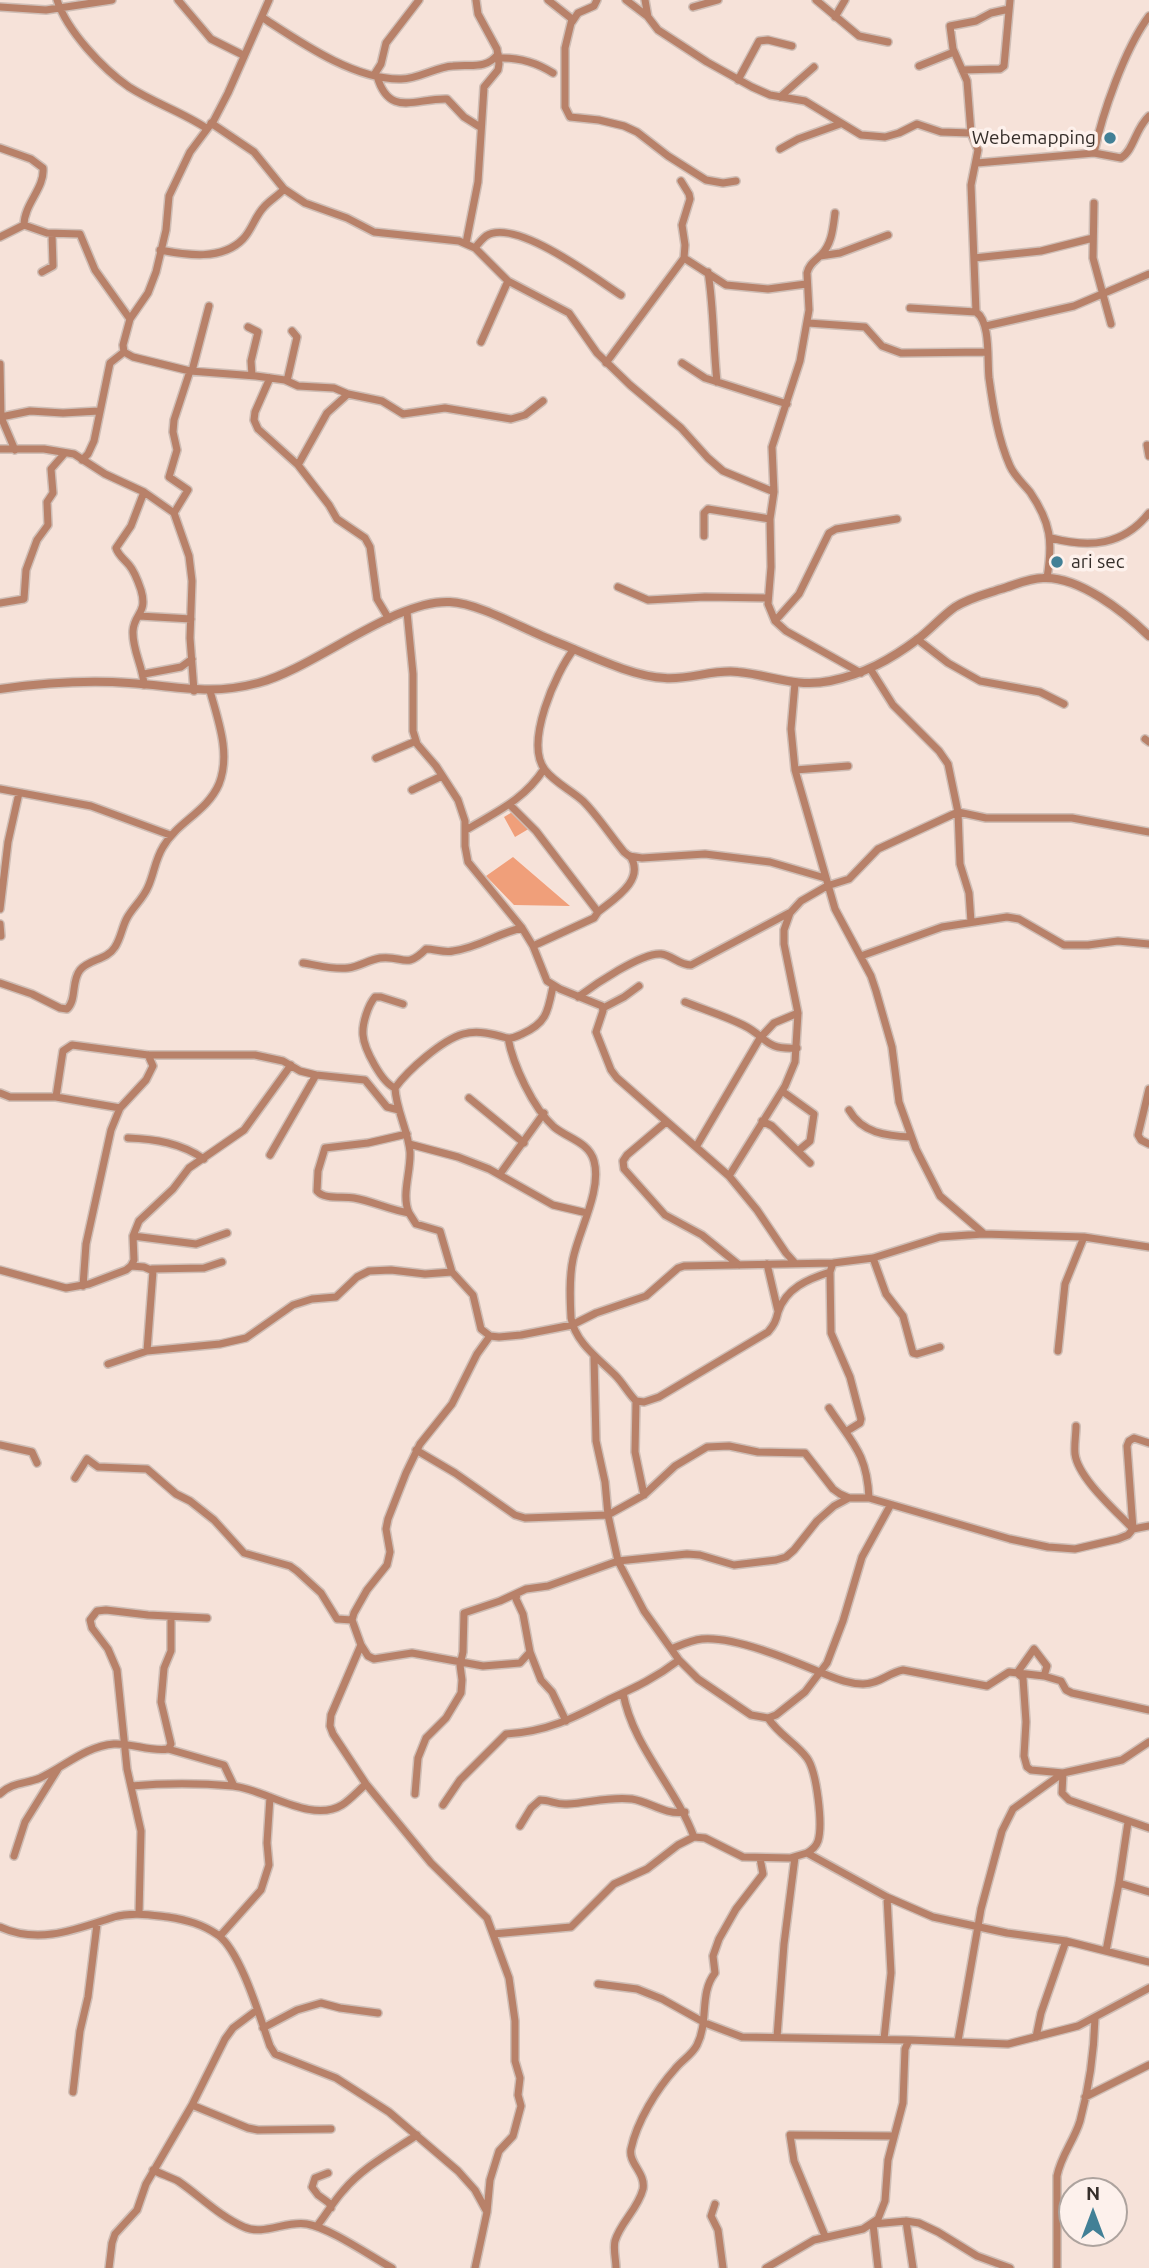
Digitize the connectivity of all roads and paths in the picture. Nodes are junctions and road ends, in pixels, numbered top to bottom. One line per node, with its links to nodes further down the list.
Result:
1 (112, 0): 14 (street)
2 (178, 0): 26 (street)
3 (269, 0): 21 (street)
4 (419, 0): 32 (street)
5 (476, 0): 27 (street)
6 (548, 0): 22 (street)
7 (597, 0): 22 (street)
8 (626, 0): 19 (street)
9 (645, 0): 19 (street)
10 (718, 0): 16 (street)
11 (816, 0): 20 (street)
12 (845, 0): 20 (street)
13 (1010, 0): 17 (street)
14 (58, 4): 15 (street); 37 (street)
15 (0, 7)
16 (693, 7)
17 (1009, 9): 25 (street); 30 (street)
18 (1149, 16): 42 (street)
19 (648, 17): 33 (street)
20 (835, 17): 23 (street)
21 (263, 18): 26 (street); 32 (street)
22 (572, 22): 45 (street)
23 (888, 42)
24 (793, 46): 33 (street)
25 (954, 52): 28 (street); 30 (street)
26 (243, 55): 37 (street)
27 (498, 56): 31 (street); 32 (street); 38 (street)
28 (919, 66)
29 (814, 67): 34 (street)
30 (962, 70): 39 (street)
31 (553, 73)
32 (375, 75): 38 (street)
33 (738, 80): 34 (street)
34 (780, 97): 36 (street)
35 (1149, 116): 42 (street)
36 (840, 124): 39 (street); 41 (street)
37 (209, 126): 46 (street); 56 (street)
38 (480, 127): 54 (street)
39 (971, 133): 43 (street)
40 (0, 148): 49 (street)
41 (780, 149)
42 (1094, 153): 43 (street)
43 (977, 163): 59 (street)
44 (681, 181): 58 (street)
45 (736, 181)
46 (284, 189): 54 (street); 56 (street)
47 (1094, 204): 53 (street)
48 (835, 213): 57 (street)
49 (24, 225): 50 (street); 52 (street)
50 (52, 234): 60 (street); 70 (street)
51 (888, 235): 57 (street)
52 (0, 237)
53 (1093, 238): 59 (street); 66 (street)
54 (466, 243): 55 (street)
55 (475, 248): 63 (street); 65 (street)
56 (160, 250): 70 (street)
57 (820, 256): 64 (street)
58 (684, 258): 61 (street); 79 (street)
59 (974, 258): 69 (street)
60 (42, 272)
61 (708, 272): 64 (street); 86 (street)
62 (1149, 274): 66 (street)
63 (509, 281): 76 (street); 79 (street)
64 (806, 284): 71 (street)
65 (621, 295)
66 (1102, 296): 72 (street); 73 (street)
67 (209, 306): 82 (street)
68 (910, 308): 69 (street)
69 (976, 312): 73 (street)
70 (130, 319): 77 (street)
71 (808, 323): 78 (street); 89 (street)
72 (1111, 324)
73 (986, 326): 78 (street)
74 (248, 327): 83 (street)
75 (292, 331): 85 (street)
76 (481, 342)
77 (124, 352): 82 (street); 90 (street)
78 (987, 352): 106 (street)
79 (606, 363): 100 (street)
80 (682, 363): 86 (street)
81 (0, 364): 91 (street)
82 (191, 371): 83 (street); 101 (street)
83 (252, 375): 84 (street)
84 (270, 378): 85 (street); 98 (street)
85 (287, 381): 87 (street)
86 (718, 382): 89 (street)
87 (348, 394): 88 (street); 98 (street)
88 (544, 401)
89 (787, 404): 100 (street)
90 (99, 411): 91 (street); 97 (street)
91 (1, 417): 94 (street)
92 (1147, 445): 96 (street)
93 (0, 449): 94 (street)
94 (15, 450): 95 (street)
95 (65, 453): 97 (street); 110 (street)
96 (1149, 456)
97 (82, 460): 99 (street)
98 (298, 466): 114 (street)
99 (144, 492): 101 (street); 112 (street)
100 (774, 492): 103 (street)
101 (173, 513): 113 (street)
102 (1149, 513): 106 (street)
103 (770, 519): 105 (street); 109 (street)
104 (897, 519): 115 (street)
105 (704, 536)
106 (1051, 538): 107 (street)
107 (1047, 578): 116 (street); 117 (street)
108 (618, 587): 109 (street)
109 (768, 598): 115 (street)
110 (0, 603)
111 (407, 612): 114 (street); 118 (street); 129 (street)
112 (139, 616): 113 (street); 122 (street)
113 (191, 619): 119 (street)
114 (389, 619): 127 (street)
115 (775, 621): 121 (street)
116 (1149, 636)
117 (917, 639): 120 (street); 128 (street)
118 (574, 649): 123 (street); 132 (street)
119 (192, 659): 122 (street); 126 (street)
120 (871, 670): 121 (street); 139 (street)
121 (861, 673): 123 (street)
122 (144, 674): 124 (street)
123 (796, 683): 133 (street)
124 (144, 685): 125 (street); 126 (street)
125 (0, 689)
126 (194, 691): 127 (street)
127 (211, 691): 142 (street)
128 (1064, 704)
129 (416, 741): 130 (street); 134 (street)
130 (376, 758)
131 (848, 766): 133 (street)
132 (544, 769): 138 (street); 143 (street)
133 (795, 770): 144 (street)
134 (442, 776): 136 (street); 140 (street)
135 (0, 789): 137 (street)
136 (412, 790)
137 (19, 793): 142 (street); 145 (street)
138 (510, 805): 140 (street); 146 (street)
139 (958, 812): 141 (street); 144 (street); 148 (street)
140 (466, 830): 150 (street)
141 (1149, 832)
142 (170, 835): 156 (street)
143 (629, 856): 144 (street); 146 (street)
144 (826, 882): 147 (street); 154 (street)
145 (0, 909)
146 (598, 912): 153 (street)
147 (790, 913): 159 (street); 163 (street)
148 (971, 922): 152 (street); 154 (street)
149 (0, 924): 151 (street)
150 (522, 928): 153 (street); 155 (street)
151 (1, 936)
152 (1149, 944)
153 (533, 946): 157 (street)
154 (861, 956): 183 (street)
155 (303, 963)
156 (0, 983)
157 (553, 986): 159 (street); 164 (street)
158 (639, 986): 162 (street)
159 (578, 997): 162 (street)
160 (685, 1002): 165 (street)
161 (403, 1003): 170 (street)
162 (603, 1008): 181 (street)
163 (798, 1013): 165 (street); 166 (street)
164 (508, 1038): 170 (street); 179 (street)
165 (760, 1038): 166 (street); 188 (street)
166 (797, 1048): 172 (street)
167 (148, 1055): 168 (street); 174 (street); 176 (street)
168 (290, 1065): 169 (street); 191 (street)
169 (316, 1075): 178 (street); 190 (street)
170 (395, 1088): 178 (street)
171 (1149, 1089): 187 (street)
172 (782, 1091): 180 (street); 189 (street)
173 (0, 1093): 174 (street)
174 (56, 1097): 176 (street)
175 (469, 1098): 185 (street)
176 (120, 1108): 213 (street)
177 (849, 1110): 183 (street)
178 (399, 1111): 182 (street)
179 (544, 1114): 185 (street); 196 (street)
180 (762, 1121): 189 (street); 194 (street)
181 (666, 1122): 188 (street); 207 (street)
182 (407, 1134): 186 (street); 195 (street)
183 (911, 1137): 198 (street)
184 (128, 1138): 191 (street)
185 (524, 1143): 193 (street)
186 (409, 1144): 193 (street); 195 (street)
187 (1149, 1144)
188 (696, 1147): 194 (street)
189 (798, 1150): 192 (street)
190 (270, 1155)
191 (204, 1159): 199 (street)
192 (810, 1163)
193 (500, 1174): 196 (street)
194 (729, 1176): 205 (street)
195 (409, 1213): 211 (street)
196 (587, 1213): 215 (street)
197 (228, 1233): 199 (street)
198 (983, 1234): 200 (street); 202 (street)
199 (132, 1236): 208 (street)
200 (1084, 1237): 201 (street); 219 (street)
201 (1148, 1245)
202 (873, 1258): 204 (street); 217 (street)
203 (222, 1262): 209 (street)
204 (833, 1262): 205 (street); 212 (street)
205 (795, 1263): 206 (street)
206 (767, 1264): 207 (street); 214 (street)
207 (738, 1265): 215 (street)
208 (131, 1266): 209 (street); 213 (street)
209 (152, 1269): 218 (street)
210 (0, 1270): 213 (street)
211 (452, 1272): 216 (street); 218 (street)
212 (830, 1272): 214 (street); 225 (street)
213 (83, 1286)
214 (779, 1312): 222 (street)
215 (572, 1325): 216 (street); 220 (street)
216 (490, 1336): 228 (street)
217 (940, 1347)
218 (147, 1351): 221 (street)
219 (1058, 1351)
220 (594, 1356): 222 (street); 235 (street)
221 (108, 1364)
222 (636, 1401): 231 (street)
223 (829, 1408): 225 (street)
224 (1076, 1426): 237 (street)
225 (847, 1431): 233 (street)
226 (1149, 1443): 237 (street)
227 (0, 1445): 229 (street)
228 (416, 1450): 235 (street); 242 (street)
229 (37, 1463)
230 (75, 1478): 242 (street)
231 (644, 1495): 232 (street); 235 (street)
232 (849, 1498): 233 (street); 238 (street)
233 (869, 1498): 234 (street)
234 (890, 1506): 237 (street); 248 (street)
235 (608, 1515): 238 (street)
236 (1149, 1526): 237 (street)
237 (1133, 1529)
238 (618, 1561): 239 (street); 244 (street)
239 (517, 1594): 245 (street); 247 (street)
240 (171, 1617): 241 (street); 256 (street); 257 (street)
241 (207, 1618)
242 (352, 1620): 243 (street)
243 (361, 1645): 247 (street); 260 (street)
244 (671, 1649): 246 (street); 248 (street)
245 (530, 1652): 247 (street); 254 (street)
246 (679, 1660): 251 (street); 253 (street)
247 (462, 1662): 264 (street)
248 (820, 1672): 249 (street); 253 (street)
249 (1017, 1673): 250 (street); 250 (street); 259 (street)
250 (1044, 1676): 252 (street)
251 (623, 1693): 254 (street); 267 (street)
252 (1149, 1710)
253 (768, 1718): 272 (street)
254 (566, 1721): 266 (street)
255 (1149, 1742): 259 (street)
256 (125, 1744): 257 (street); 258 (street); 261 (street)
257 (169, 1749): 262 (street)
258 (58, 1768): 263 (street); 273 (street)
259 (1063, 1773): 268 (street); 282 (street)
260 (366, 1784): 265 (street); 283 (street)
261 (131, 1786): 262 (street); 279 (street)
262 (234, 1786): 265 (street)
263 (0, 1794)
264 (415, 1794)
265 (270, 1797): 284 (street)
266 (443, 1805)
267 (685, 1812): 269 (street); 271 (street)
268 (1128, 1822): 270 (street); 276 (street)
269 (520, 1826)
270 (1149, 1828)
271 (694, 1837): 275 (street); 283 (street)
272 (807, 1853): 274 (street); 278 (street)
273 (13, 1856)
274 (795, 1857): 275 (street); 295 (street)
275 (760, 1858): 293 (street)
276 (1119, 1883): 277 (street); 286 (street)
277 (1149, 1892)
278 (887, 1898): 282 (street); 297 (street)
279 (139, 1914): 280 (street); 284 (street)
280 (97, 1924): 281 (street); 301 (street)
281 (0, 1927)
282 (978, 1927): 285 (street); 299 (street)
283 (493, 1934): 311 (street)
284 (220, 1936): 290 (street)
285 (1066, 1941): 286 (street); 296 (street)
286 (1106, 1951): 287 (street)
287 (1149, 1962)
288 (598, 1984): 293 (street)
289 (1149, 1987): 292 (street)
290 (257, 2010): 294 (street); 303 (street)
291 (378, 2013): 294 (street)
292 (1095, 2018): 296 (street); 302 (street)
293 (705, 2023): 295 (street); 319 (street)
294 (263, 2028): 305 (street)
295 (777, 2037): 297 (street)
296 (1036, 2037): 299 (street)
297 (884, 2039): 298 (street)
298 (909, 2040): 299 (street); 306 (street)
299 (958, 2041)
300 (1149, 2065): 302 (street)
301 (73, 2092)
302 (1085, 2097): 325 (street)
303 (192, 2105): 304 (street); 307 (street)
304 (331, 2129)
305 (417, 2135): 310 (street); 311 (street)
306 (893, 2136): 313 (street); 315 (street)
307 (153, 2170): 314 (street); 316 (street)
308 (328, 2173): 310 (street)
309 (715, 2204): 320 (street)
310 (331, 2208): 314 (street)
311 (487, 2212): 318 (street)
312 (906, 2221): 313 (street); 323 (street); 324 (street)
313 (873, 2224): 315 (street); 322 (street)
314 (317, 2226): 317 (street)
315 (825, 2236): 321 (street)
316 (109, 2268)
317 (392, 2268)
318 (475, 2268)
319 (616, 2268)
320 (723, 2268)
321 (766, 2268)
322 (878, 2268)
323 (913, 2268)
324 (1010, 2268)
325 (1057, 2268)

